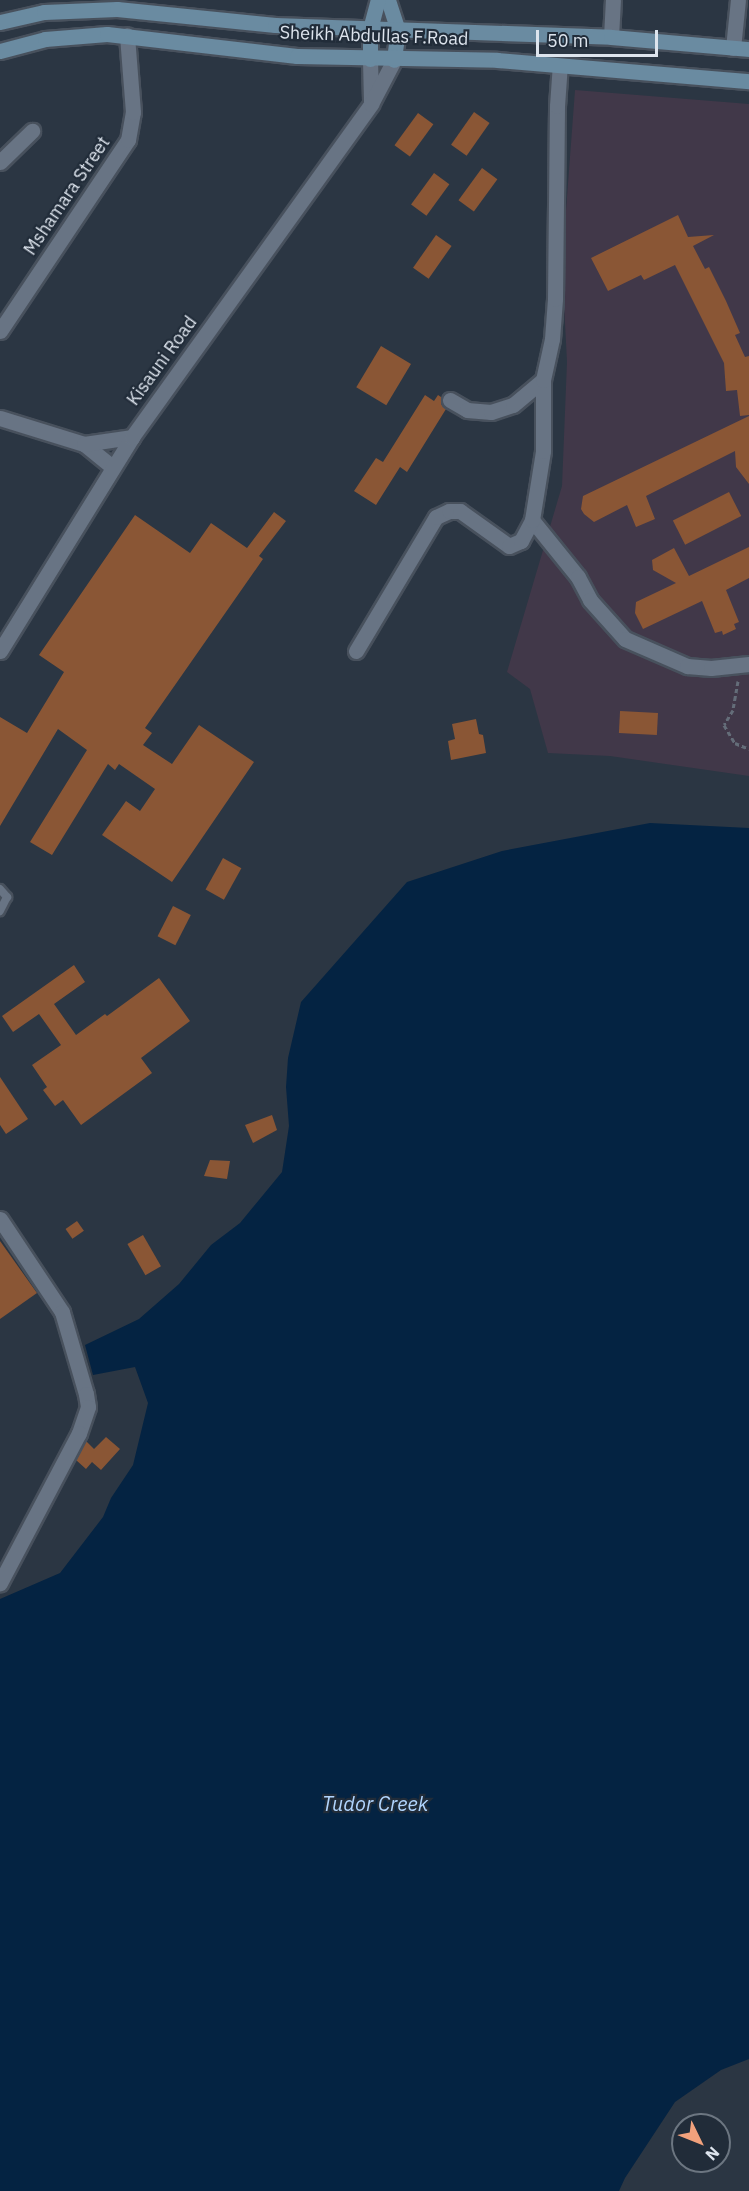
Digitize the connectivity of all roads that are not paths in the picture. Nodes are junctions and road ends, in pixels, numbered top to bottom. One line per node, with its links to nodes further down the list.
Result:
1 (378, 0): 6 (main road)
2 (388, 0): 7 (main road)
3 (613, 0): 9 (street)
4 (738, 0): 10 (street)
5 (0, 22): 6 (main road, Sheikh Abdullas F.Road)
6 (370, 29): 7 (main road, Sheikh Abdullas F.Road); 12 (main road)
7 (398, 30): 9 (main road, Sheikh Abdullas F.Road); 13 (main road)
8 (127, 35): 11 (main road, Sheikh Abdullas F.Road); 12 (main road, Sheikh Abdullas F.Road); 19 (street, Mshamara Street)
9 (610, 37): 10 (main road, Sheikh Abdullas F.Road)
10 (741, 49)
11 (0, 51)
12 (370, 59): 13 (main road, Sheikh Abdullas F.Road); 16 (street)
13 (394, 60): 14 (main road, Sheikh Abdullas F.Road); 16 (street, Kisauni Road)
14 (560, 67): 15 (main road, Sheikh Abdullas F.Road); 20 (street)
15 (748, 83)
16 (371, 104): 23 (street, Kisauni Road)
17 (32, 130): 18 (street)
18 (0, 162)
19 (0, 331)
20 (543, 380): 21 (street); 26 (street)
21 (450, 400)
22 (0, 418): 24 (street)
23 (132, 437): 24 (street); 25 (street, Kisauni Road)
24 (84, 444): 25 (street)
25 (112, 467): 27 (street, Kisauni Road)
26 (532, 520): 28 (street); 29 (street)
27 (0, 651)
28 (356, 651)
29 (745, 664)
30 (0, 889): 31 (lane)
31 (0, 911)
32 (0, 1219): 33 (street)
33 (0, 1583)

